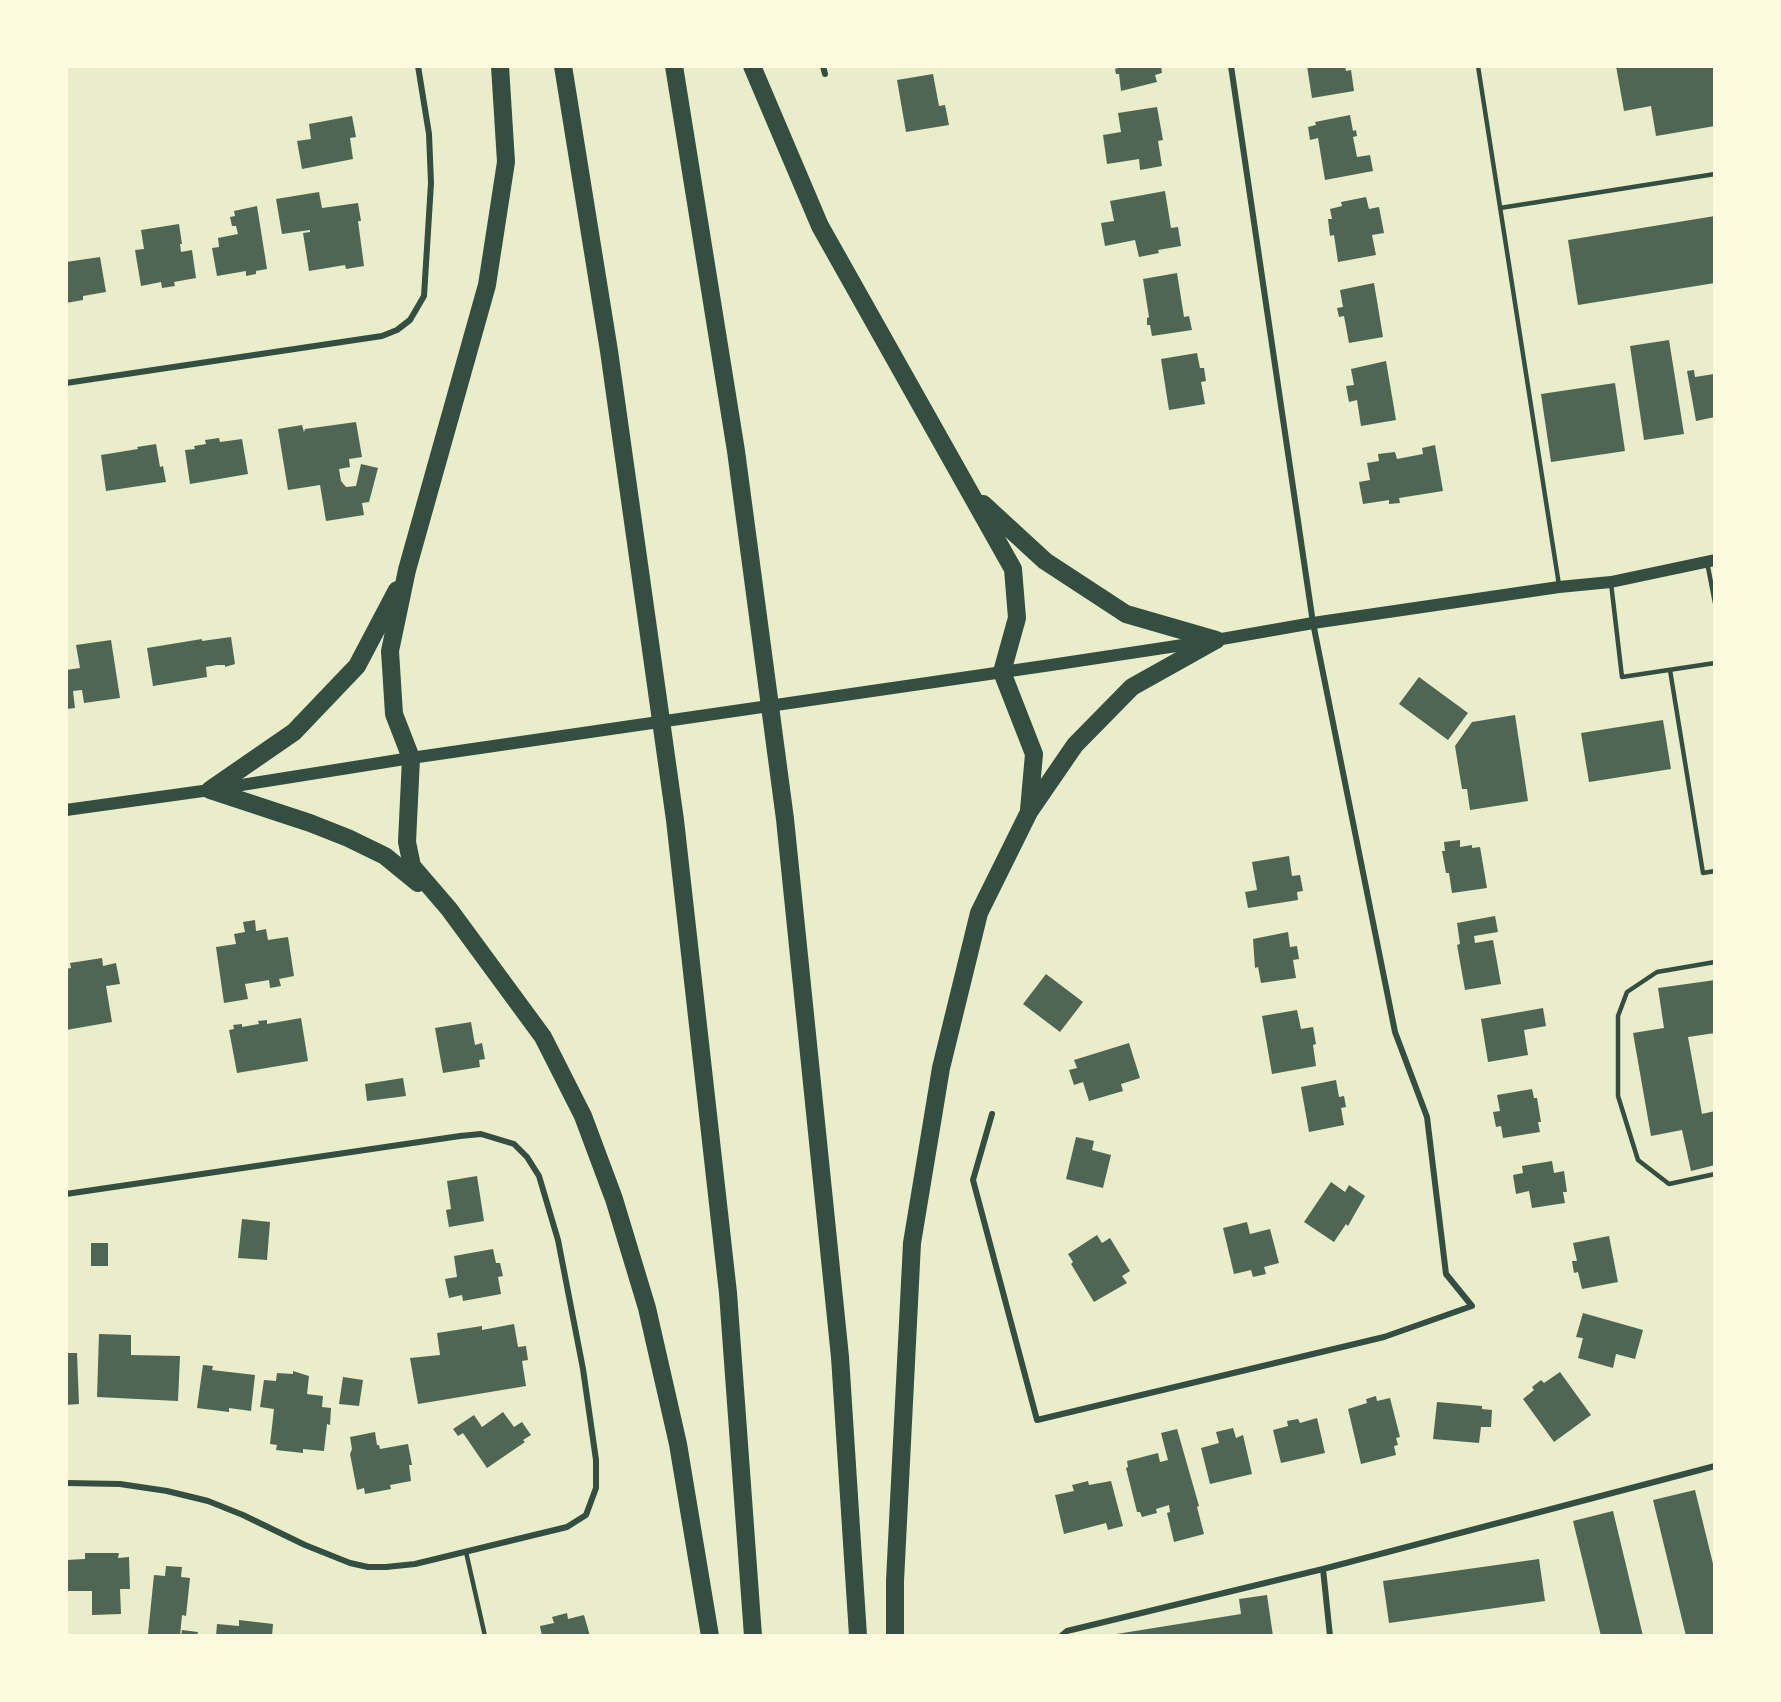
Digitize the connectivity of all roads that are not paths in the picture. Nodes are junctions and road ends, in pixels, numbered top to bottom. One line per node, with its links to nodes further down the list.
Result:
1 (418, 66): 12 (street)
2 (500, 66): 15 (highway)
3 (562, 66): 40 (highway)
4 (674, 66): 41 (highway)
5 (752, 66): 13 (highway)
6 (824, 66): 9 (street)
7 (1231, 66): 19 (street)
8 (1478, 66): 11 (lane)
9 (825, 74)
10 (1715, 174): 11 (lane)
11 (1500, 208): 17 (lane)
12 (66, 383)
13 (973, 495): 20 (highway); 23 (highway)
14 (1711, 561): 16 (main road); 18 (lane)
15 (407, 570): 24 (highway); 25 (highway)
16 (1611, 582): 17 (main road); 22 (lane)
17 (1559, 587): 19 (main road)
18 (1715, 603)
19 (1312, 623): 20 (main road); 31 (street)
20 (1216, 640): 23 (main road); 27 (highway)
21 (1715, 663): 22 (lane)
22 (1670, 670): 28 (lane)
23 (1002, 672): 24 (main road); 27 (highway)
24 (411, 758): 25 (main road); 29 (highway)
25 (210, 790): 26 (main road); 29 (highway)
26 (66, 810)
27 (1029, 812): 42 (highway)
28 (1715, 871)
29 (449, 909): 39 (highway)
30 (1715, 962): 32 (lane)
31 (992, 1114)
32 (1715, 1174)
33 (66, 1194): 36 (street)
34 (1715, 1466): 37 (street)
35 (66, 1483): 36 (street)
36 (466, 1552): 38 (lane)
37 (1323, 1569): 43 (street); 44 (street)
38 (485, 1636)
39 (710, 1636)
40 (753, 1636)
41 (858, 1636)
42 (895, 1636)
43 (1061, 1636)
44 (1330, 1636)

